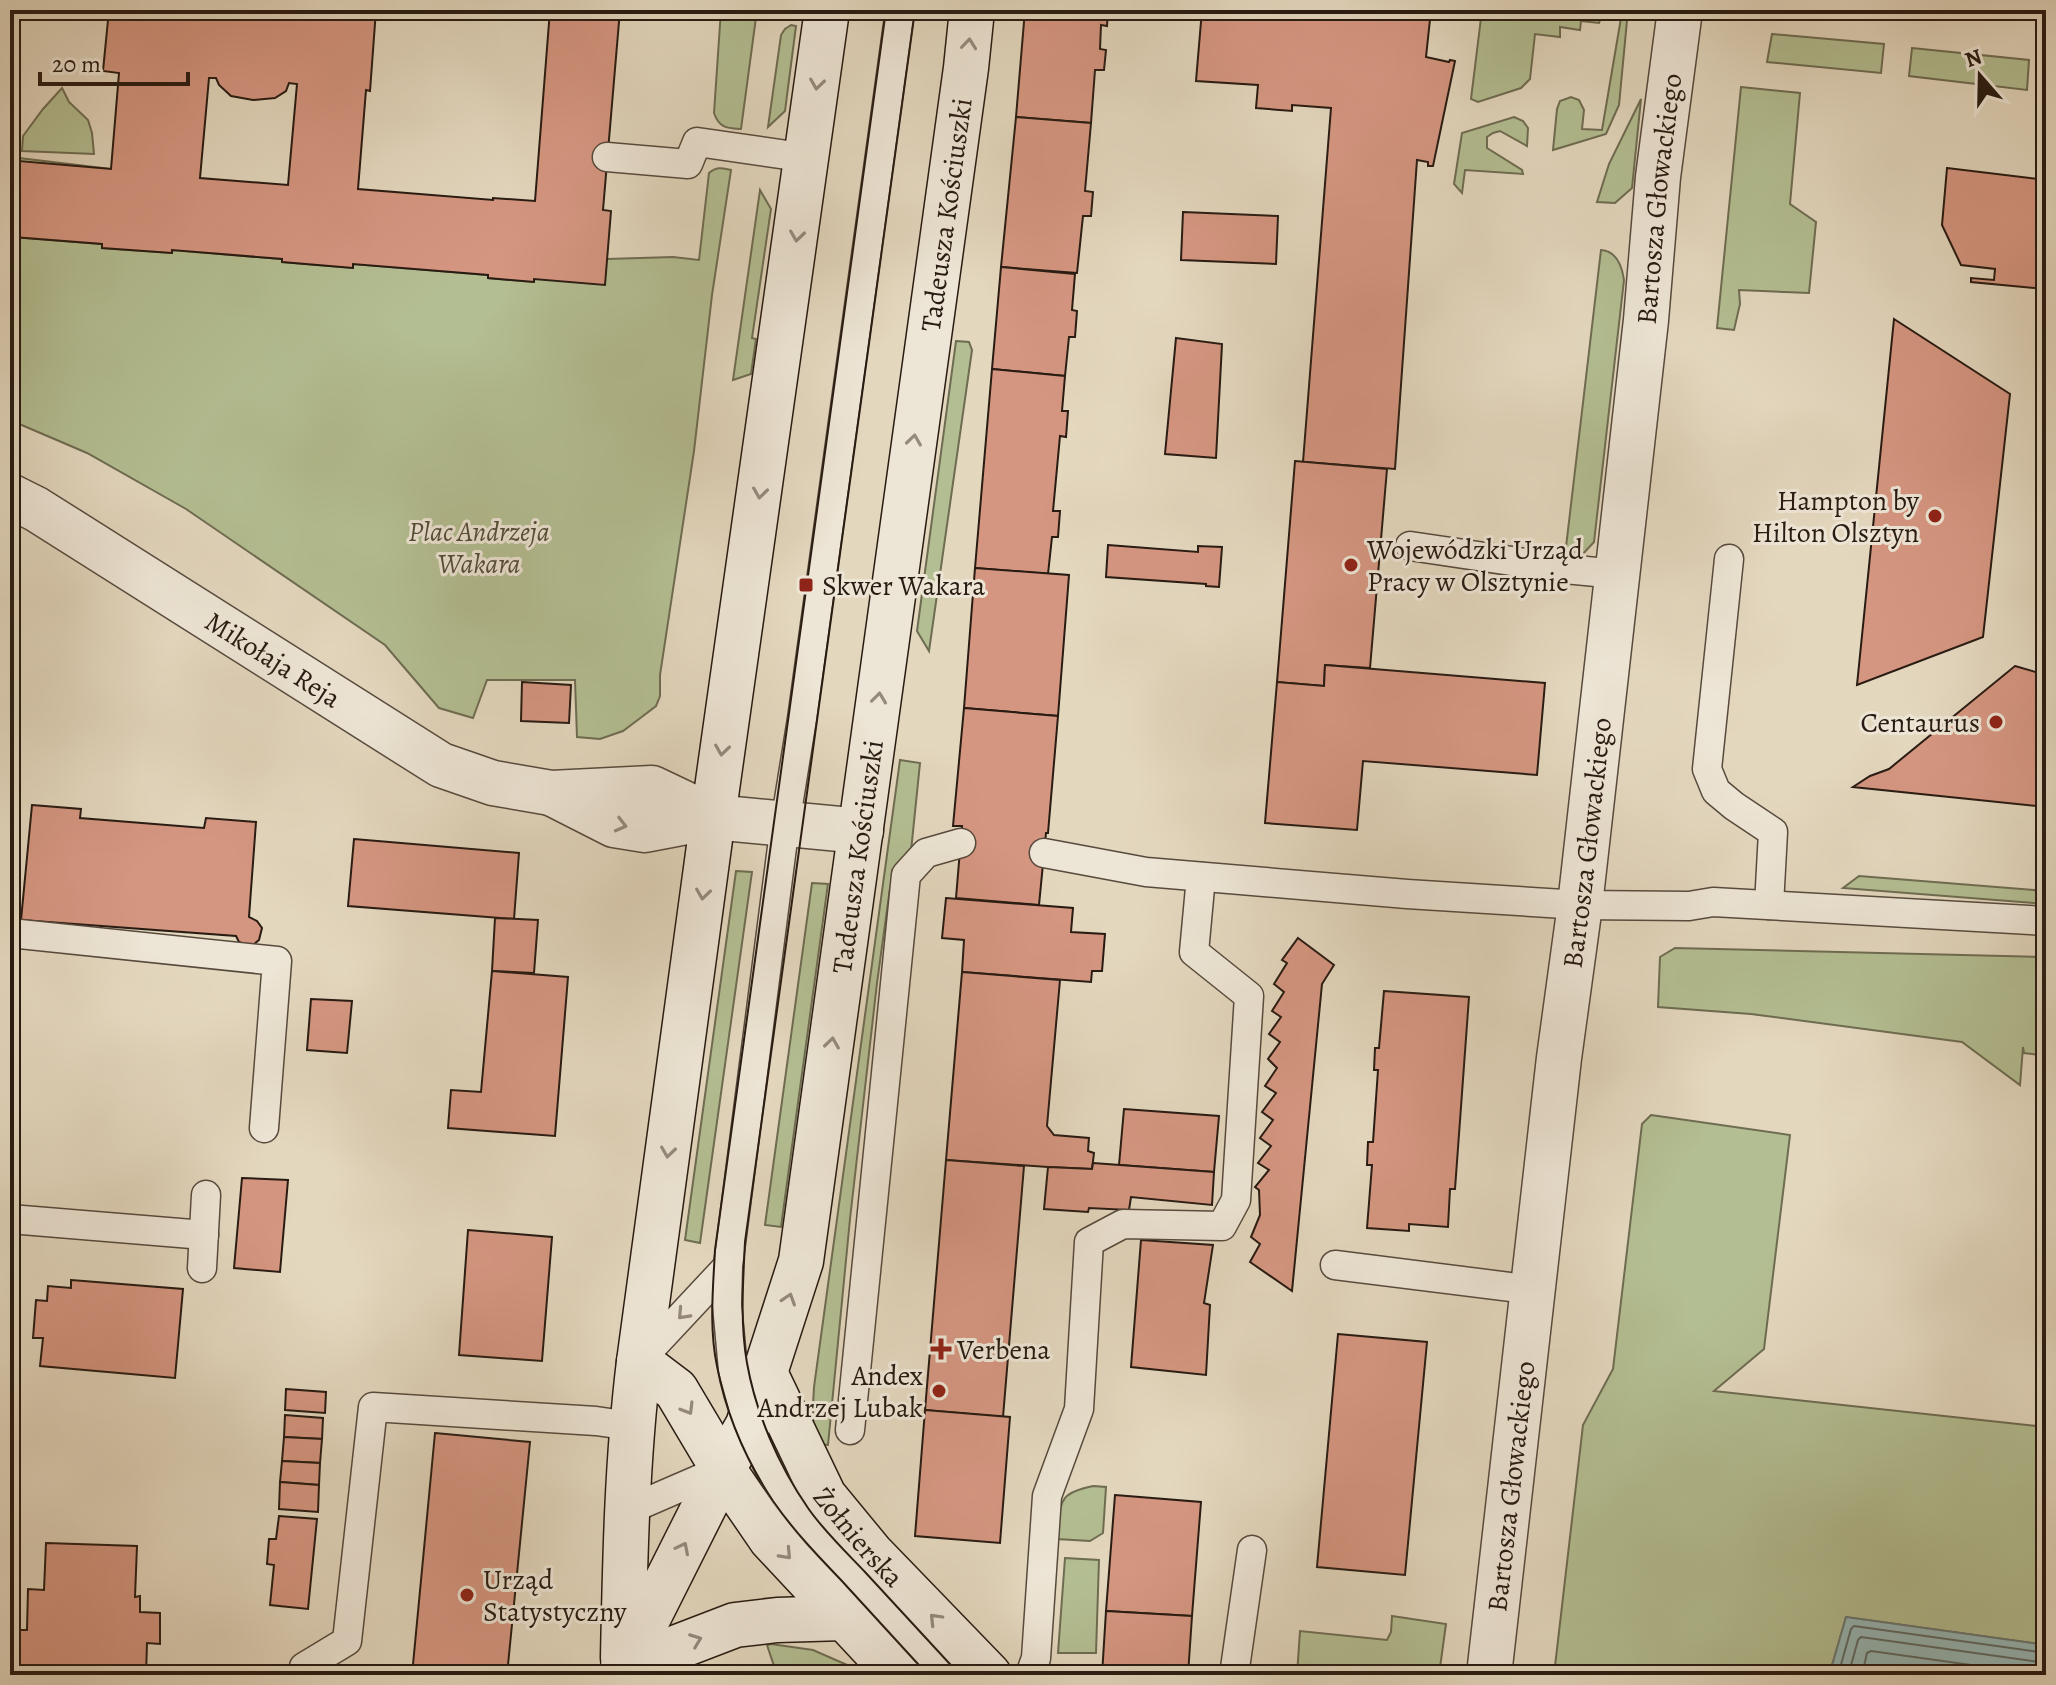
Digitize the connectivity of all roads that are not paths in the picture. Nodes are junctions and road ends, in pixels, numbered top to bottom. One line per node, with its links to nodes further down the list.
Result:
1 (827, 10): 6 (street, one-way to 6)
2 (900, 10): 12 (lane)
3 (972, 10): 13 (street, Tadeusza Kościuszki, one-way to 3)
4 (1680, 10): 10 (street, Bartosza Głowackiego)
5 (607, 157): 6 (lane)
6 (808, 158): 11 (street, one-way to 11)
7 (10, 496): 11 (street, Mikołaja Reja)
8 (1410, 546): 10 (lane)
9 (1729, 559): 18 (lane)
10 (1617, 574): 17 (street, Bartosza Głowackiego)
11 (713, 817): 12 (street, Mikołaja Reja); 29 (street, one-way to 29)
12 (785, 824): 13 (street, Mikołaja Reja); 26 (lane)
13 (861, 831): 30 (street, Tadeusza Kościuszki, one-way to 13)
14 (961, 843): 33 (lane)
15 (1044, 853): 16 (lane)
16 (1201, 877): 17 (lane); 43 (lane)
17 (1580, 905): 18 (lane); 28 (street, Bartosza Głowackiego)
18 (1769, 905): 19 (lane)
19 (2046, 921)
20 (10, 933): 21 (lane)
21 (264, 1128)
22 (206, 1195): 24 (lane)
23 (10, 1219): 24 (lane)
24 (204, 1235): 27 (lane)
25 (1335, 1265): 28 (lane)
26 (728, 1266): 29 (lane, one-way to 29); 31 (lane)
27 (202, 1268)
28 (1534, 1290): 45 (street, Bartosza Głowackiego)
29 (639, 1362): 32 (street); 34 (street, one-way to 34)
30 (765, 1373): 31 (street, Tadeusza Kościuszki); 42 (street, Żołnierska, one-way to 30)
31 (748, 1425): 34 (street, Tadeusza Kościuszki); 41 (lane)
32 (631, 1426): 35 (street); 39 (lane)
33 (850, 1430)
34 (723, 1469): 35 (lane); 37 (street, one-way to 37); 38 (street, Tadeusza Kościuszki, one-way to 34)
35 (626, 1511): 38 (street)
36 (1252, 1550): 44 (lane)
37 (844, 1618): 38 (street, one-way to 37); 40 (street)
38 (622, 1672)
39 (303, 1675)
40 (898, 1675)
41 (945, 1675)
42 (989, 1675)
43 (1030, 1675)
44 (1234, 1675)
45 (1489, 1675)

